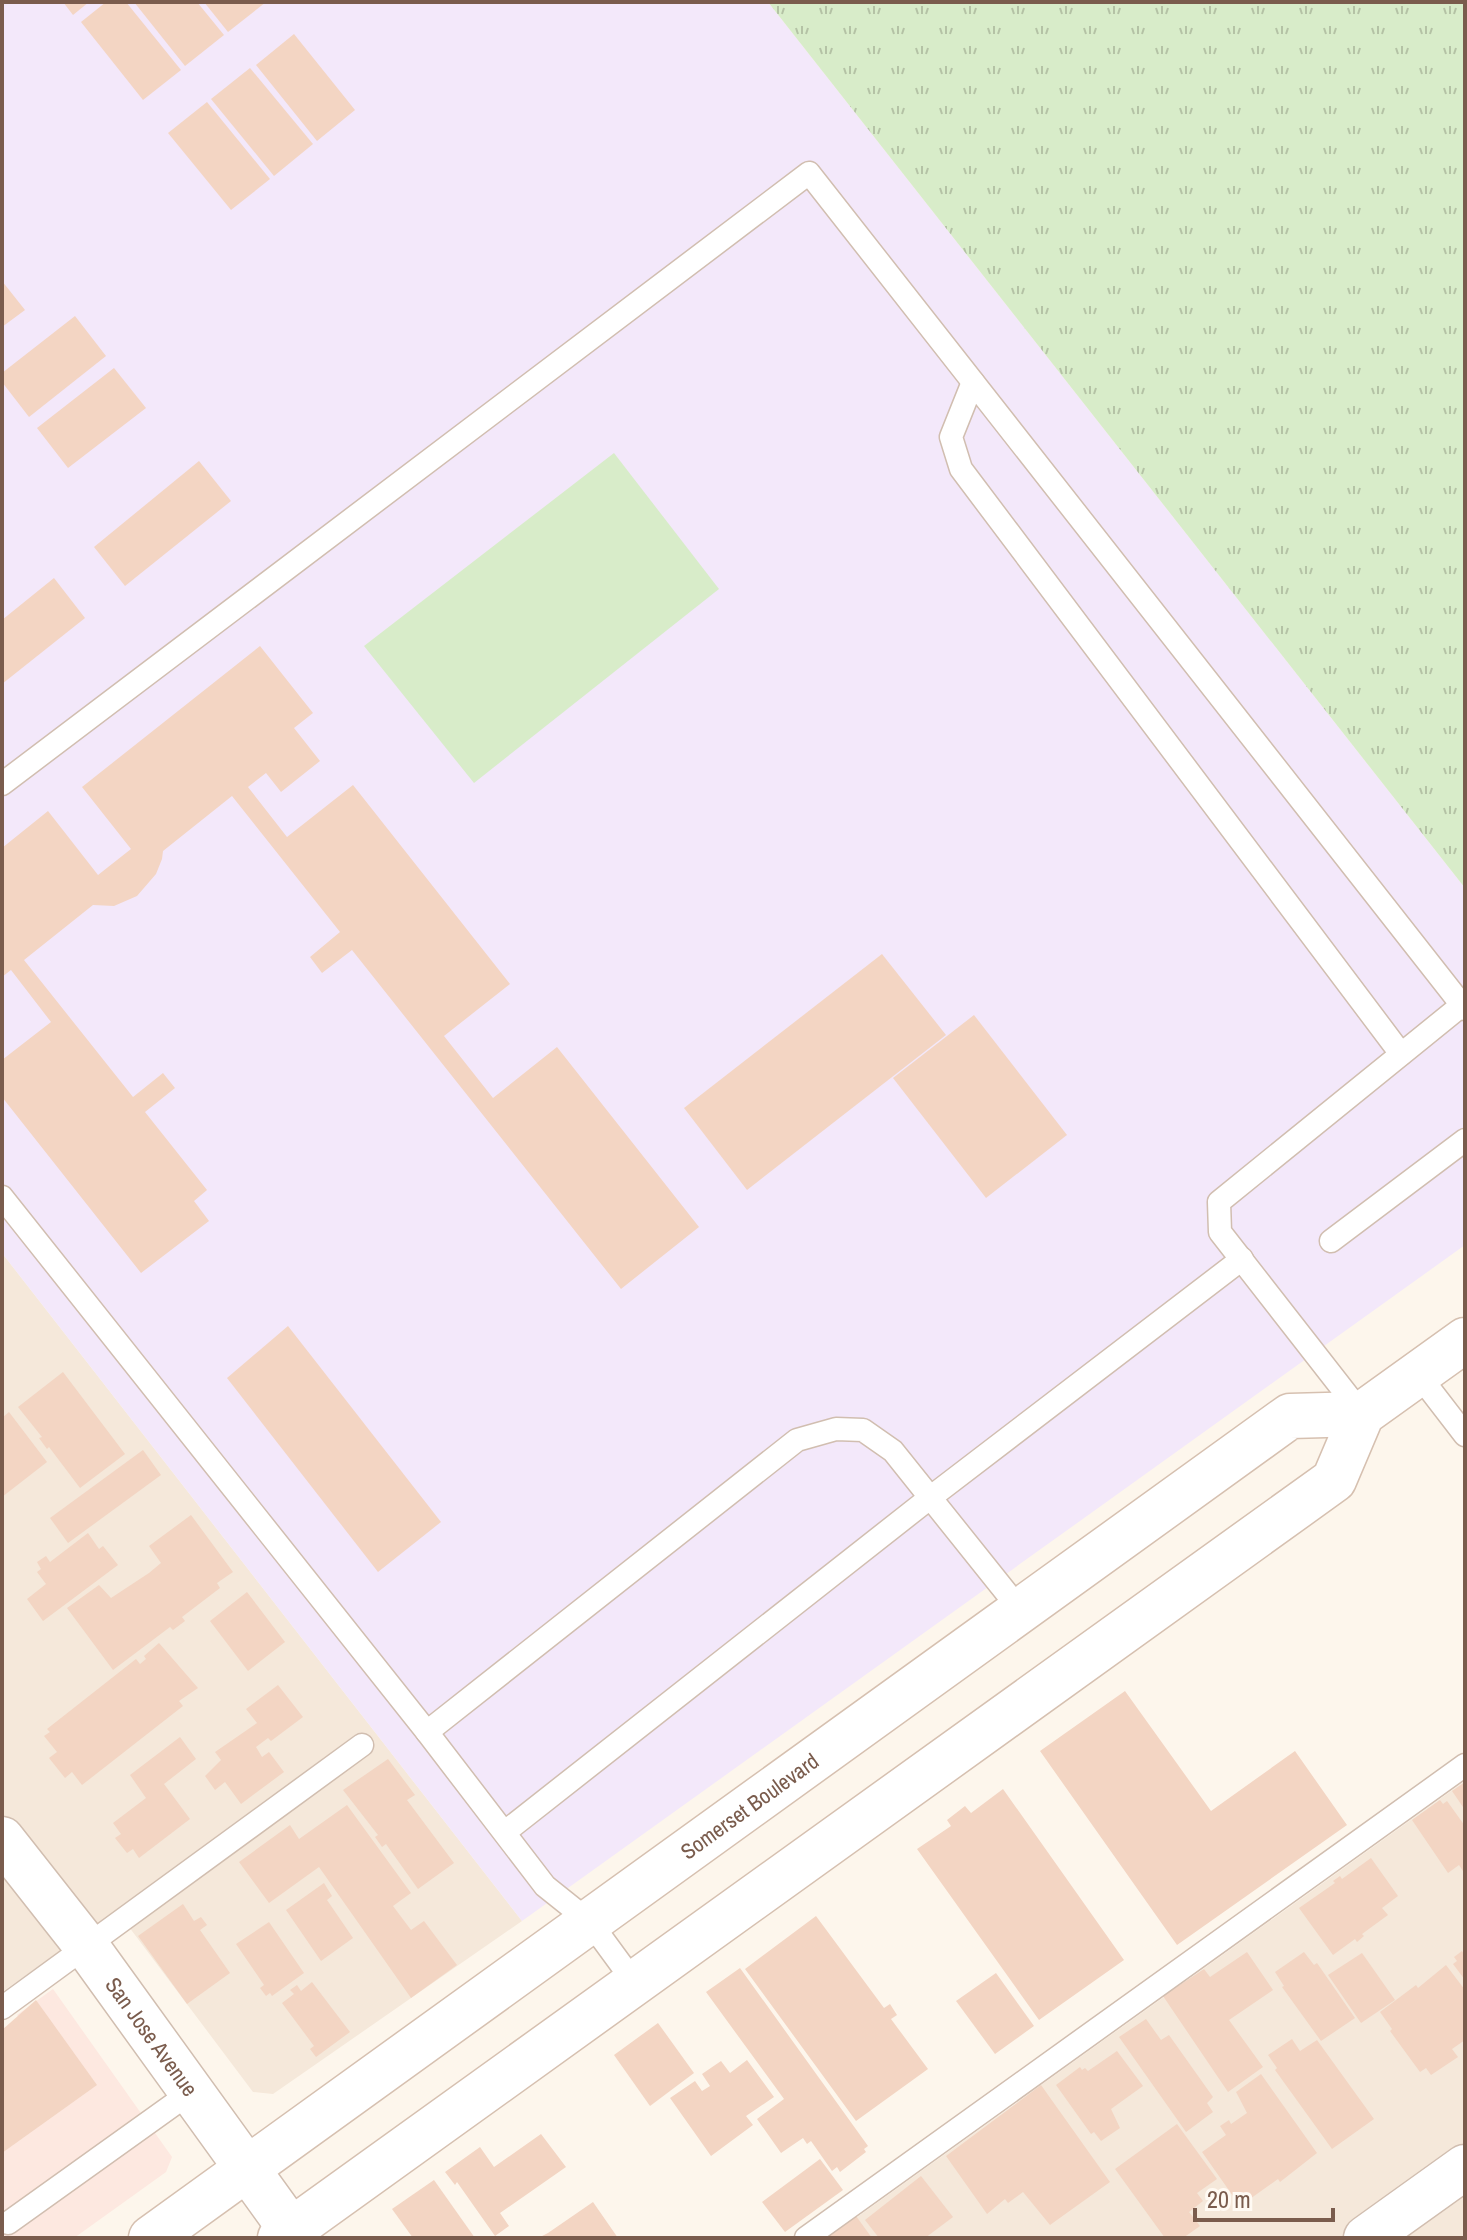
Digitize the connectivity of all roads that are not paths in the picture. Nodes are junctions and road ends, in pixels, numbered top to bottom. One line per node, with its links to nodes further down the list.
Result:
1 (973, 382): 2 (lane); 3 (lane); 4 (lane)
2 (2, 784)
3 (1463, 1007): 4 (lane)
4 (1401, 1054): 8 (lane)
5 (1465, 1140): 7 (lane)
6 (2, 1197): 15 (lane)
7 (1331, 1241)
8 (1242, 1259): 11 (lane); 13 (lane)
9 (1465, 1340): 10 (main road)
10 (1418, 1374): 11 (main road); 12 (lane)
11 (1362, 1414): 14 (main road, Somerset Boulevard); 22 (main road)
12 (1465, 1435)
13 (931, 1497): 14 (lane); 15 (lane); 18 (lane)
14 (1021, 1611): 20 (main road, Somerset Boulevard)
15 (427, 1732): 18 (lane)
16 (362, 1745): 21 (lane)
17 (1465, 1765): 30 (lane)
18 (505, 1832): 20 (lane)
19 (2, 1839): 21 (main road, San Jose Avenue)
20 (590, 1922): 22 (lane); 26 (main road, Somerset Boulevard)
21 (87, 1947): 23 (lane); 24 (main road, San Jose Avenue)
22 (634, 1982): 28 (main road)
23 (2, 2008)
24 (191, 2092): 26 (main road, San Jose Avenue); 27 (lane)
25 (1465, 2167): 31 (main road)
26 (248, 2170): 28 (main road, San Jose Avenue); 29 (main road, Somerset Boulevard)
27 (9, 2230)
28 (290, 2235)
29 (151, 2238)
30 (806, 2238)
31 (1366, 2238)

